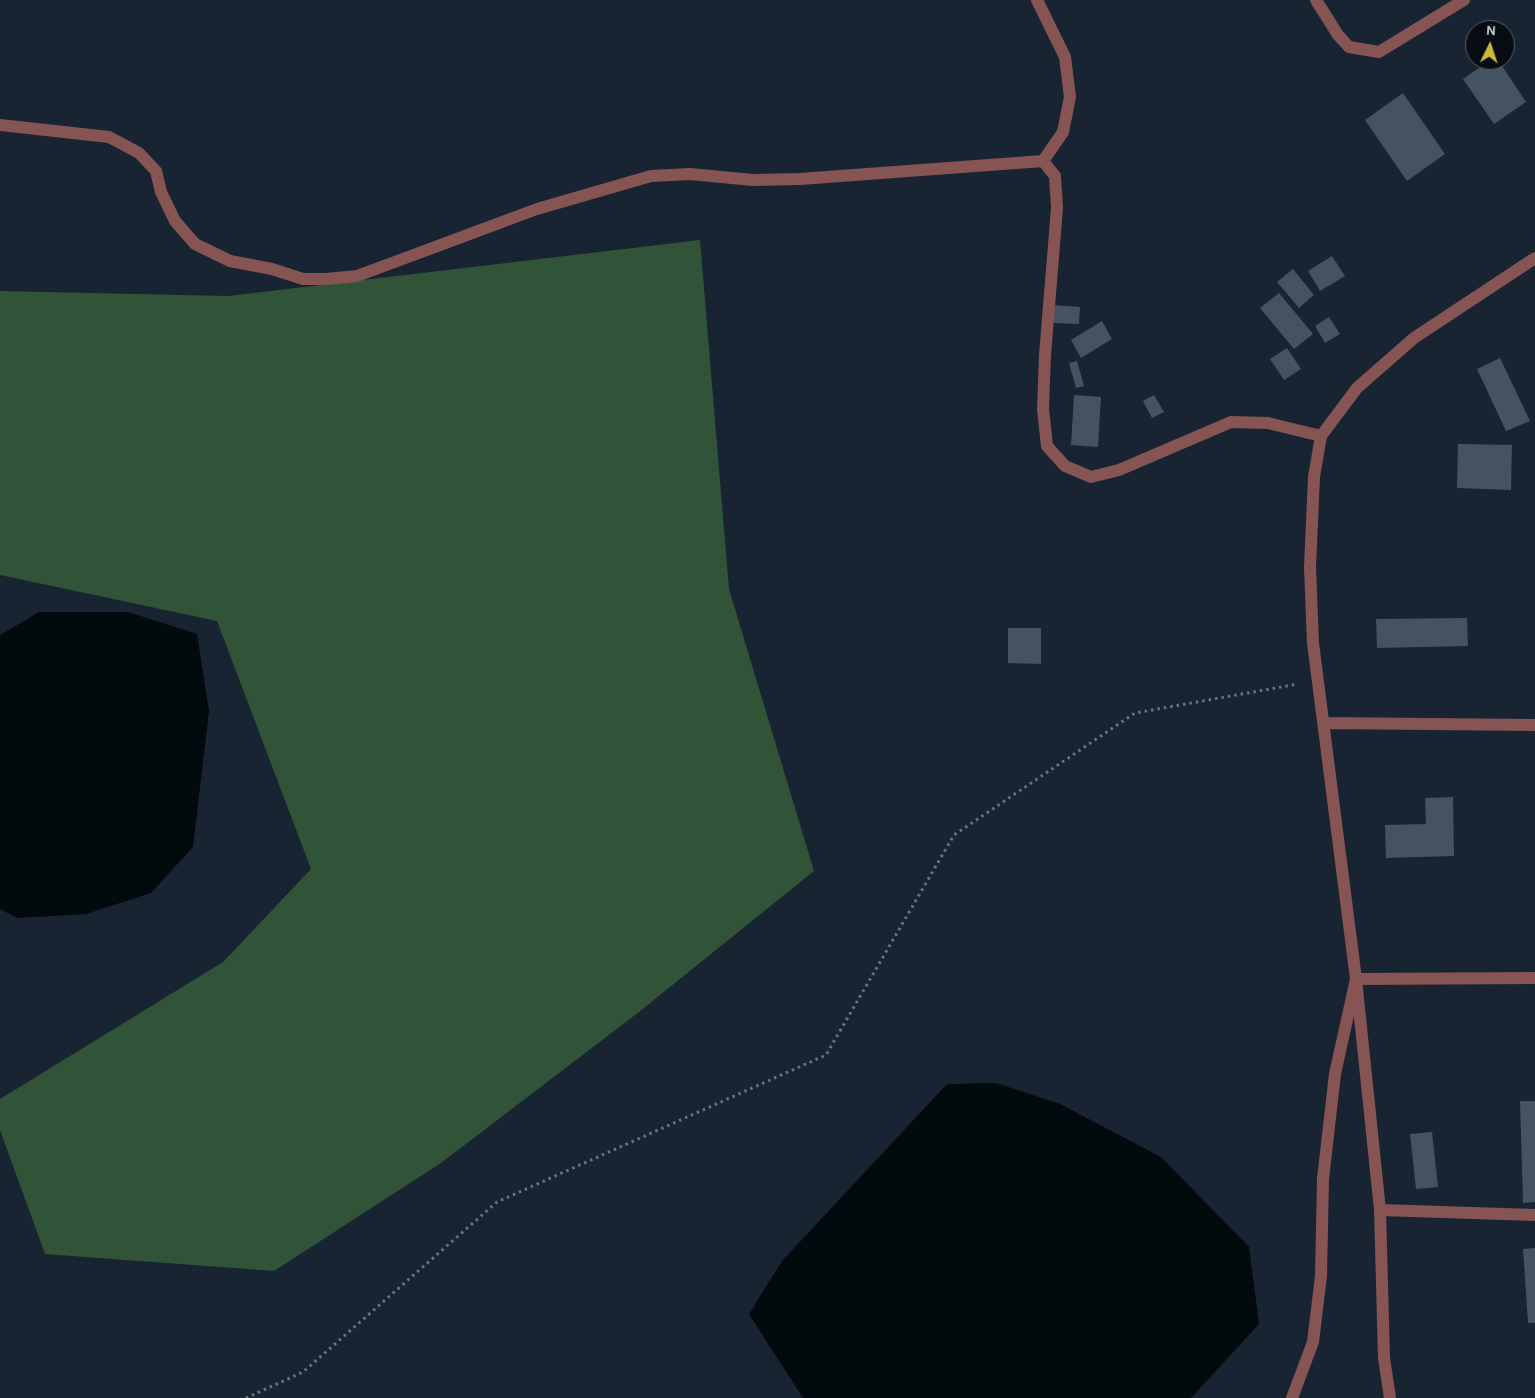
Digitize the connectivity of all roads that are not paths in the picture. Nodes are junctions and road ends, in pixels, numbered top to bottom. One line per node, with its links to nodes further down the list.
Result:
1 (1038, 0): 5 (street)
2 (1316, 0): 3 (street)
3 (1464, 0)
4 (0, 125): 5 (street)
5 (1043, 161): 7 (street)
6 (1535, 258): 7 (street)
7 (1321, 436): 8 (street)
8 (1324, 723): 9 (street); 11 (street)
9 (1535, 725)
10 (1535, 978): 11 (street)
11 (1356, 979): 12 (street); 14 (street)
12 (1380, 1210): 13 (street); 15 (street)
13 (1535, 1215)
14 (1292, 1398)
15 (1390, 1398)

